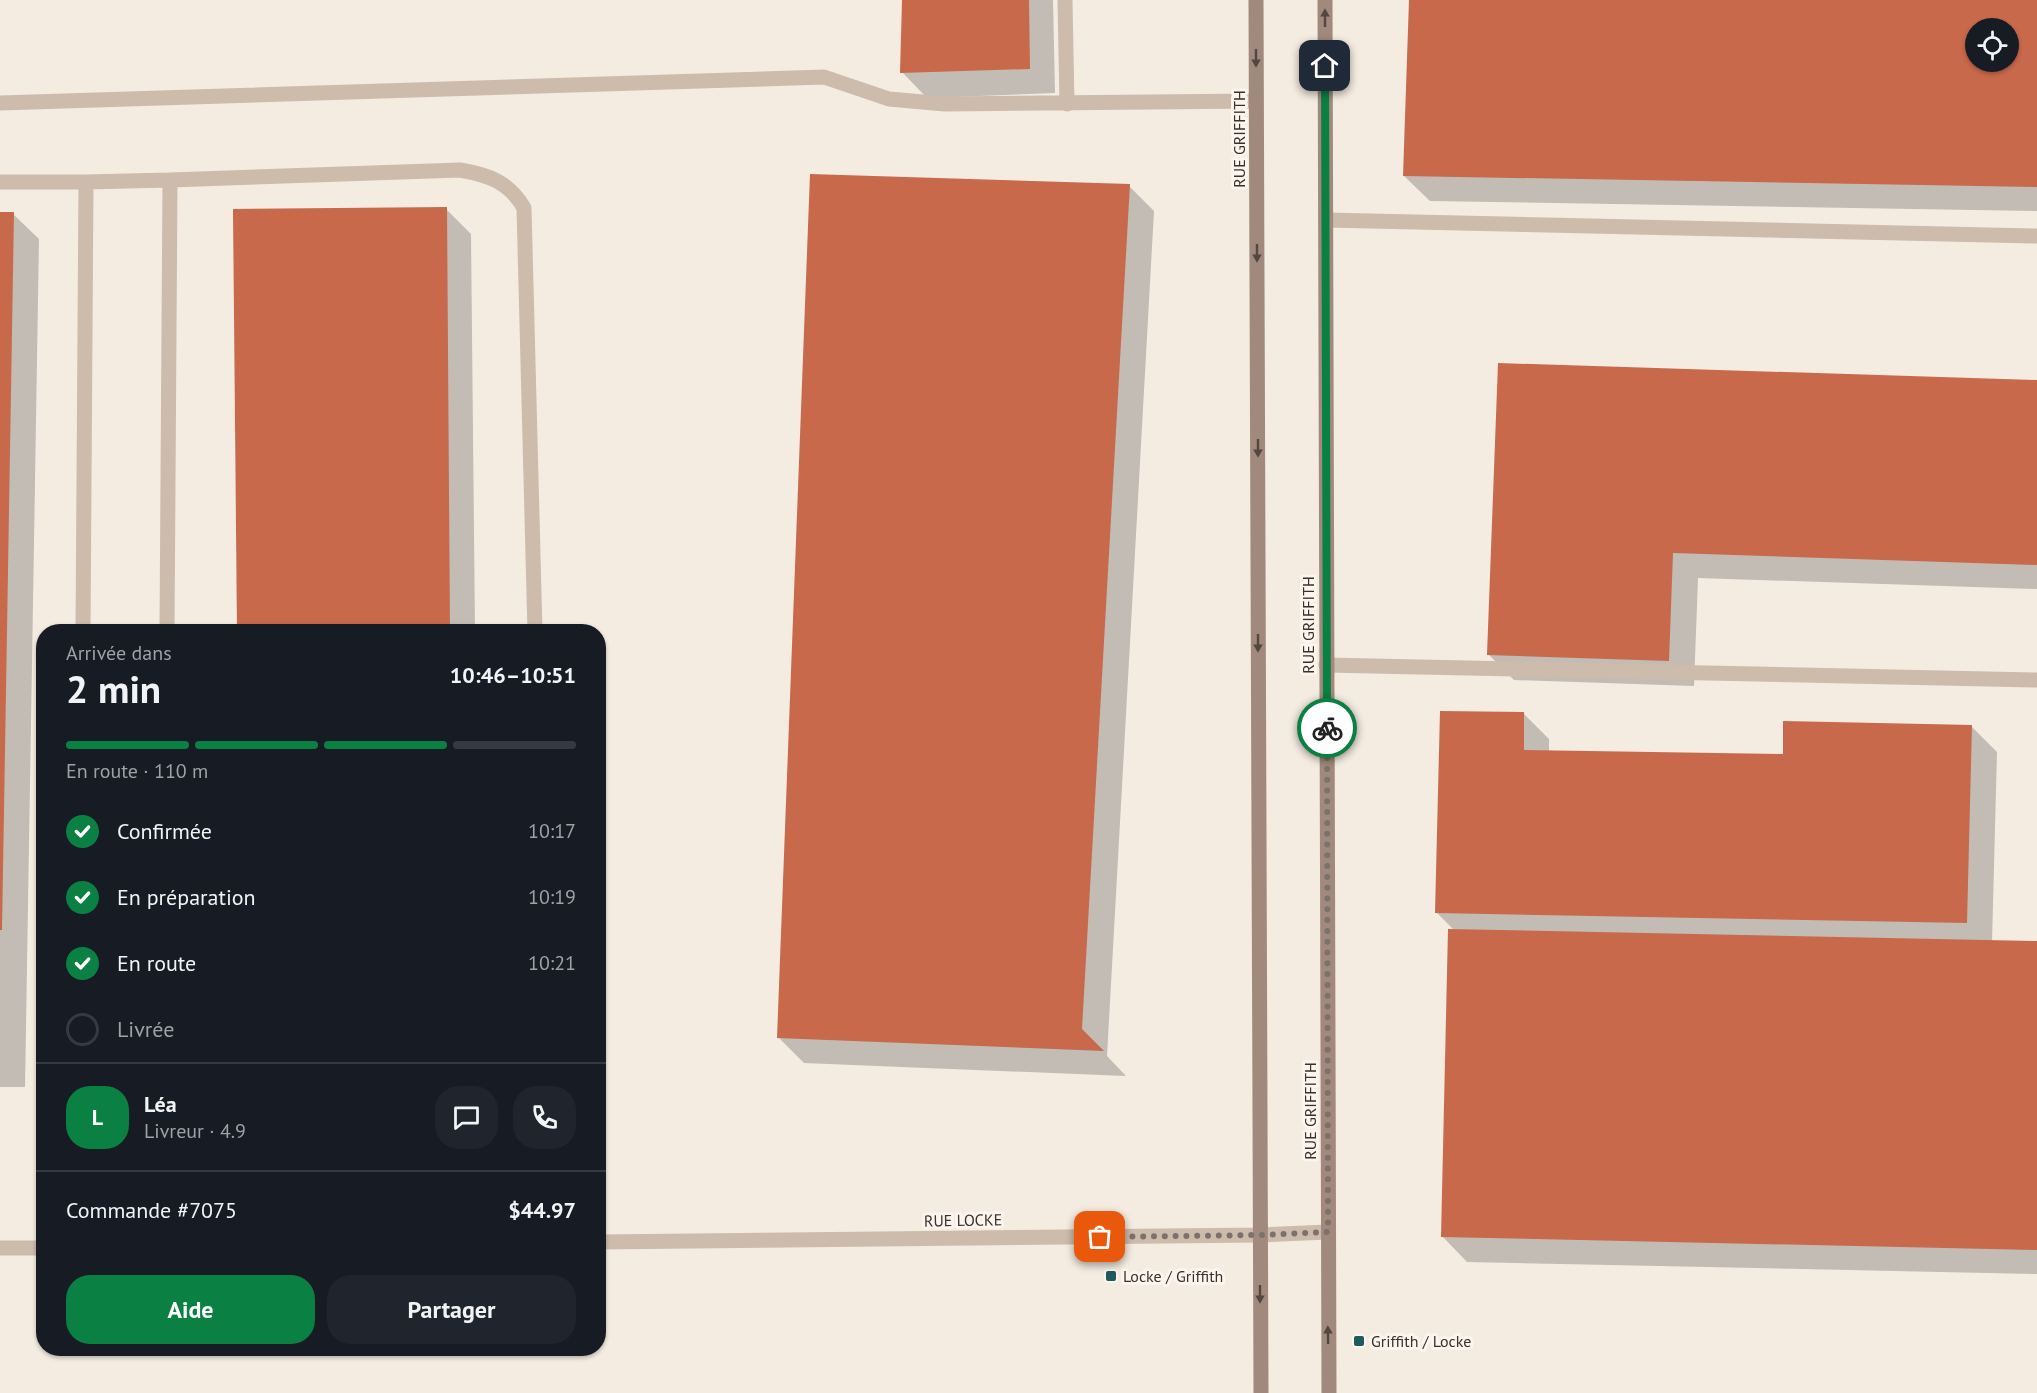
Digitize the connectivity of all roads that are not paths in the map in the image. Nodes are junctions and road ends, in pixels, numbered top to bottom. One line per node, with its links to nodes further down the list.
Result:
1 (1065, 0): 6 (street)
2 (1256, 0): 4 (street, RUE GRIFFITH, one-way to 4)
3 (1325, 0): 10 (street, RUE GRIFFITH, one-way to 3)
4 (1257, 101): 6 (street); 18 (street, RUE GRIFFITH, one-way to 18)
5 (0, 104): 6 (street)
6 (1067, 104)
7 (170, 180): 9 (street); 13 (street); 14 (street)
8 (0, 182): 9 (street)
9 (86, 182): 12 (street)
10 (1326, 220): 11 (street); 15 (street, RUE GRIFFITH)
11 (2037, 236)
12 (83, 624)
13 (167, 624)
14 (535, 624)
15 (1326, 665): 16 (street); 17 (street, RUE GRIFFITH)
16 (2037, 680)
17 (1328, 1232): 18 (street, RUE LOCKE); 23 (street, RUE GRIFFITH, one-way to 17)
18 (1260, 1235): 19 (street, RUE LOCKE); 22 (street, RUE GRIFFITH, one-way to 22)
19 (606, 1242)
20 (0, 1248): 21 (street)
21 (36, 1248)
22 (1261, 1393)
23 (1329, 1393)

